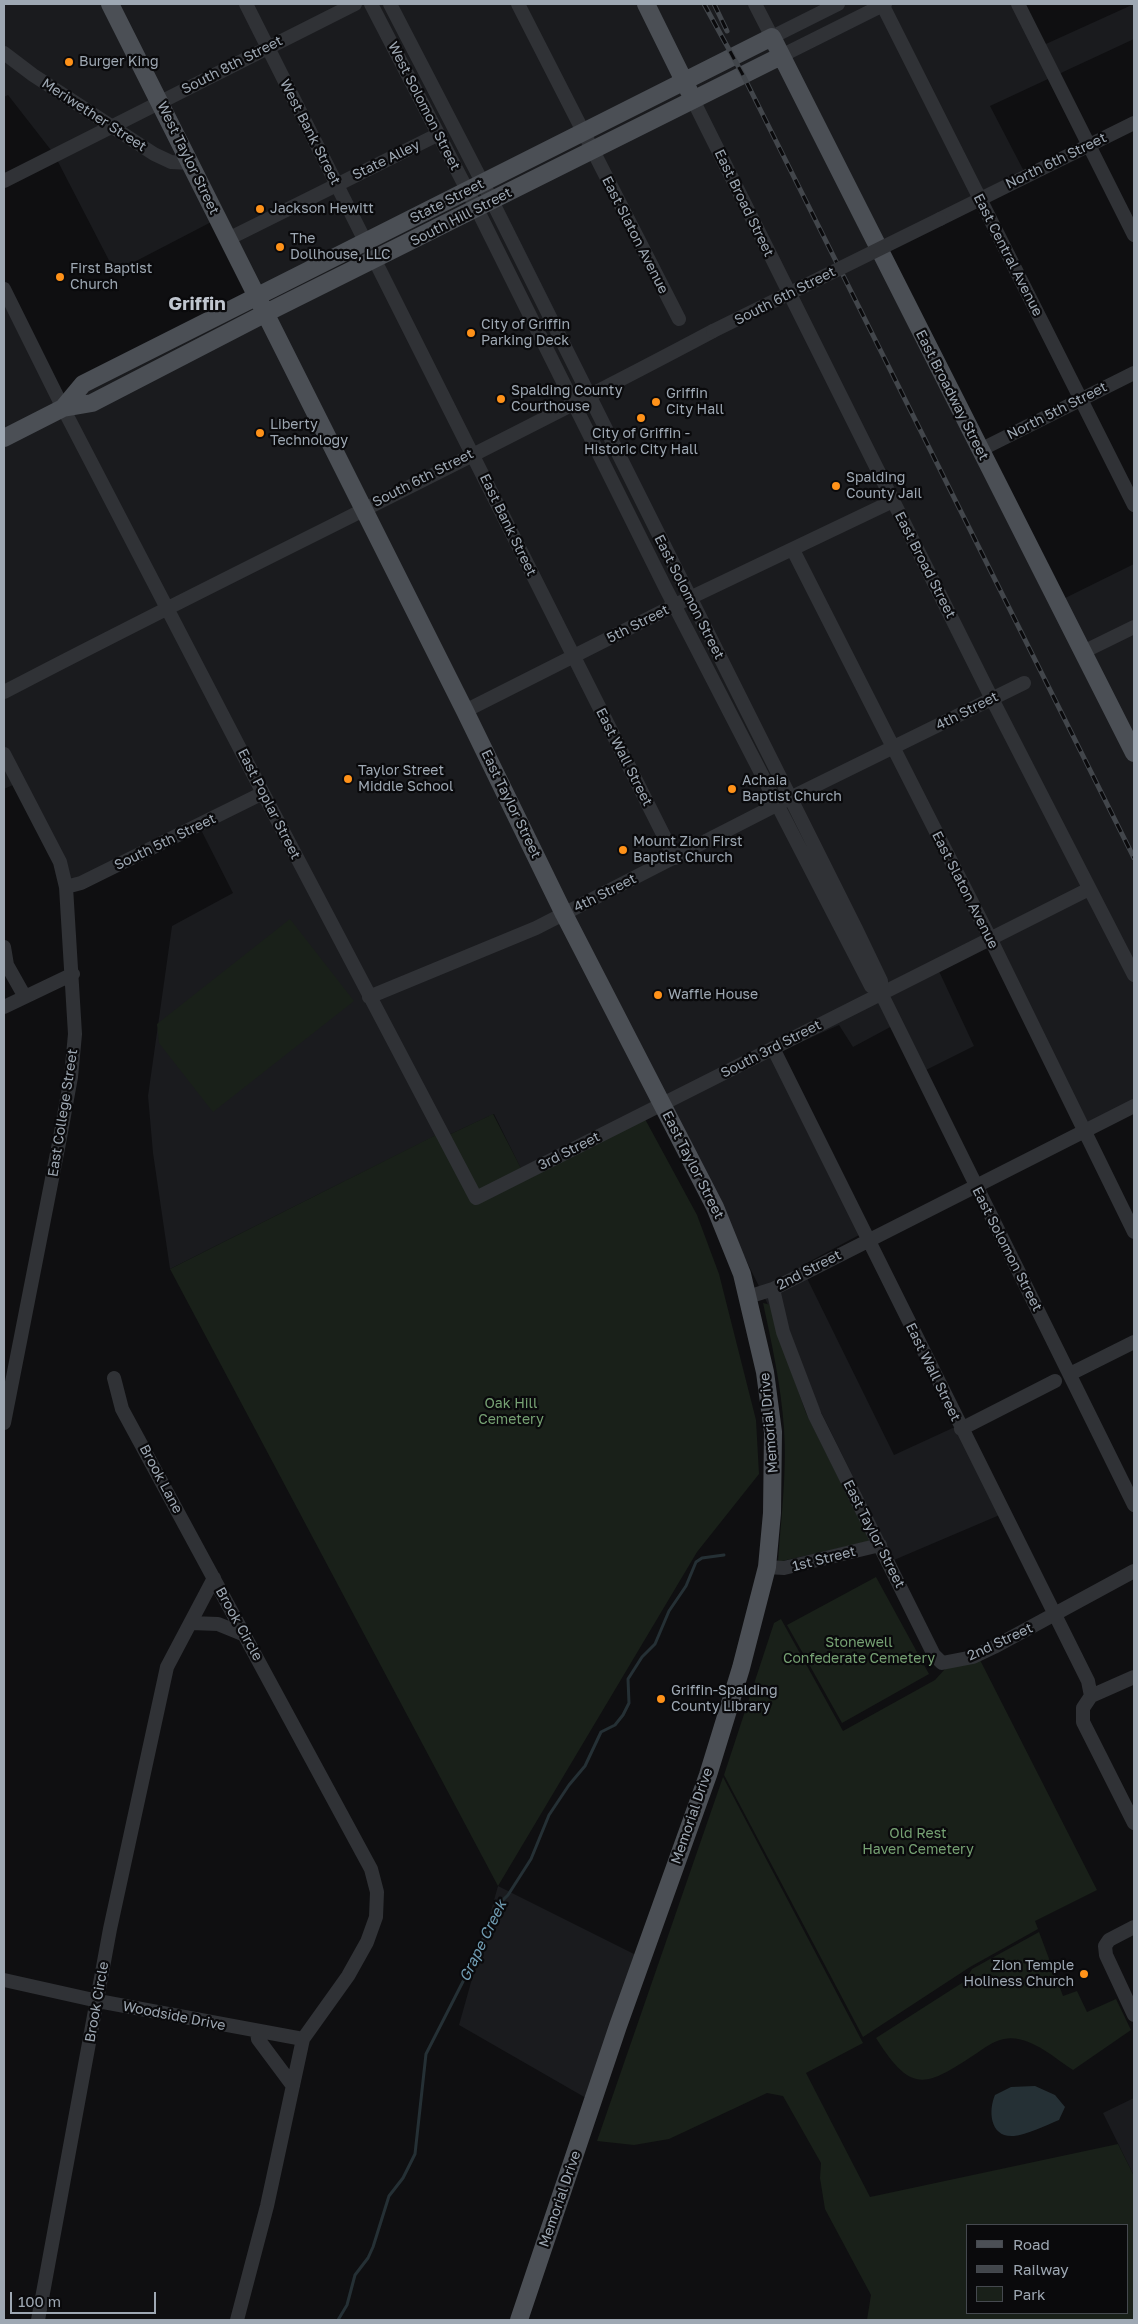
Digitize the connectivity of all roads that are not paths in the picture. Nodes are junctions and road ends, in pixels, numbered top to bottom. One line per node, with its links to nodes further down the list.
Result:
1 (110, 4): 18 (main road, West Taylor Street)
2 (246, 4): 13 (street, West Bank Street)
3 (355, 4): 13 (street, South 8th Street)
4 (371, 4): 22 (street, West Solomon Street)
5 (390, 4): 28 (street, West Solomon Street)
6 (518, 4): 21 (street, East Slaton Avenue)
7 (646, 4): 16 (main road)
8 (755, 4): 12 (street)
9 (838, 4): 12 (street, State Street)
10 (883, 4): 15 (street); 29 (street, East Central Avenue)
11 (1018, 4): 23 (street)
12 (772, 37): 15 (main road, East Broadway Street); 16 (main road, State Street)
13 (268, 47): 18 (street, South 8th Street); 27 (street, West Bank Street)
14 (4, 53): 20 (street, Meriwether Street)
15 (781, 56): 17 (main road, South Hill Street); 46 (main road, East Broadway Street)
16 (684, 81): 17 (main road); 21 (main road, State Street)
17 (693, 100): 24 (main road, South Hill Street); 48 (street, East Broad Street)
18 (160, 101): 20 (street, South 8th Street); 25 (main road, West Taylor Street)
19 (1134, 122): 23 (street, North 6th Street)
20 (113, 126): 25 (street, Meriwether Street); 26 (street, South 8th Street)
21 (583, 132): 24 (street, East Slaton Avenue); 28 (main road, State Street)
22 (437, 135): 27 (street, State Alley); 28 (street, West Solomon Street)
23 (1090, 145): 29 (street, North 6th Street); 31 (street)
24 (592, 151): 30 (main road, South Hill Street); 39 (street, East Slaton Avenue)
25 (191, 163): 32 (main road, West Taylor Street)
26 (4, 181)
27 (337, 184): 32 (street, State Alley); 33 (street, West Bank Street)
28 (475, 187): 30 (street, West Solomon Street); 33 (main road, State Street)
29 (980, 199): 35 (street, North 6th Street, bridge); 42 (street, East Central Avenue)
30 (484, 205): 34 (main road, South Hill Street); 41 (street, East Solomon Street); 43 (street, East Solomon Street)
31 (1134, 235)
32 (228, 239): 37 (main road, West Taylor Street)
33 (365, 242): 34 (street, West Bank Street); 37 (main road, State Street)
34 (374, 260): 38 (main road, South Hill Street); 47 (street, East Bank Street)
35 (843, 266): 41 (street, South 6th Street, bridge)
36 (4, 289): 44 (street, East Poplar Street)
37 (257, 296): 38 (main road, West Taylor Street); 44 (main road, State Street)
38 (266, 313): 44 (main road, South Hill Street); 50 (main road, East Taylor Street)
39 (679, 320)
40 (1134, 372): 42 (street, North 5th Street)
41 (589, 396): 43 (street, South 6th Street); 52 (street, East Solomon Street)
42 (1081, 400): 46 (street, North 5th Street); 49 (street, East Central Avenue)
43 (574, 403): 47 (street, South 6th Street); 53 (street, East Solomon Street)
44 (63, 408): 45 (main road, South Hill Street); 54 (street, East Poplar Street)
45 (4, 438)
46 (980, 450): 56 (main road, East Broadway Street)
47 (473, 454): 50 (street, South 6th Street); 57 (street, East Bank Street)
48 (893, 501): 51 (street, 5th Street); 60 (street, East Broad Street)
49 (1134, 505)
50 (363, 509): 54 (street, South 6th Street); 61 (main road, East Taylor Street)
51 (794, 550): 52 (street, 5th Street); 62 (street, East Slaton Avenue)
52 (689, 598): 53 (street, 5th Street); 66 (street, East Solomon Street)
53 (675, 605): 57 (street, 5th Street); 67 (street, East Solomon Street)
54 (167, 607): 59 (street, South 6th Street); 65 (street, East Poplar Street)
55 (1134, 627): 56 (street)
56 (1083, 652): 63 (main road, East Broadway Street)
57 (573, 656): 61 (street, 5th Street); 68 (street, East Wall Street)
58 (1024, 683): 60 (street, 4th Street)
59 (4, 692)
60 (992, 699): 62 (street, 4th Street); 70 (street, East Broad Street)
61 (466, 711): 71 (main road, East Taylor Street)
62 (892, 747): 66 (street, 4th Street); 72 (street, East Slaton Avenue)
63 (1134, 753)
64 (4, 754): 69 (street, East College Street)
65 (263, 793): 69 (street, South 5th Street); 78 (street, East Poplar Street)
66 (790, 798): 67 (street, 4th Street); 76 (street, East Solomon Street)
67 (777, 804): 68 (street, 4th Street); 76 (street, East Solomon Street)
68 (675, 858): 71 (street, 4th Street)
69 (66, 887): 74 (street, East College Street)
70 (1089, 889): 72 (street, South 3rd Street); 75 (street, East Broad Street)
71 (564, 914): 78 (street, 4th Street); 81 (main road, East Taylor Street)
72 (990, 938): 76 (street, South 3rd Street); 83 (street, East Slaton Avenue)
73 (4, 947): 77 (street)
74 (73, 974): 77 (street); 94 (street, East College Street)
75 (1134, 975)
76 (881, 993): 80 (street, South 3rd Street); 84 (street, East Solomon Street)
77 (25, 997): 79 (street)
78 (369, 997): 85 (street, East Poplar Street)
79 (4, 1007)
80 (773, 1048): 81 (street, South 3rd Street); 87 (street, East Wall Street)
81 (661, 1105): 85 (street, 3rd Street); 89 (main road, East Taylor Street)
82 (1134, 1106): 83 (street)
83 (1084, 1132): 84 (street, 2nd Street); 86 (street, East Slaton Avenue)
84 (975, 1186): 87 (street, 2nd Street); 91 (street, East Solomon Street)
85 (476, 1198)
86 (1134, 1232)
87 (868, 1240): 88 (street, 2nd Street); 95 (street, East Wall Street)
88 (773, 1289): 89 (street, 2nd Street); 97 (street, East Taylor Street)
89 (748, 1297): 98 (main road, Memorial Drive)
90 (1134, 1342): 91 (street)
91 (1070, 1374): 96 (street, East Solomon Street)
92 (114, 1378): 100 (street, Brook Lane)
93 (1055, 1381): 95 (street)
94 (4, 1423)
95 (961, 1428): 101 (street, East Wall Street)
96 (1134, 1505)
97 (880, 1545): 98 (street, 1st Street); 104 (street, East Taylor Street)
98 (768, 1567): 117 (main road, Memorial Drive)
99 (1134, 1571): 101 (street, 2nd Street)
100 (214, 1578): 102 (street, Brook Circle); 103 (street, Brook Circle)
101 (1055, 1614): 104 (street, 2nd Street); 106 (street, East Wall Street)
102 (191, 1623): 103 (street); 110 (street, Brook Circle)
103 (245, 1635): 113 (street, Brook Circle)
104 (942, 1663)
105 (1134, 1677): 106 (street)
106 (1091, 1696): 107 (street)
107 (1134, 1823)
108 (1134, 1926): 111 (street)
109 (4, 1980): 110 (street, Woodside Drive)
110 (98, 2001): 112 (street, Woodside Drive); 115 (street, Brook Circle)
111 (1134, 2015)
112 (257, 2032): 113 (street, Woodside Drive); 114 (street)
113 (303, 2039): 114 (street, Brook Circle)
114 (293, 2086): 116 (street, Brook Circle)
115 (38, 2320)
116 (237, 2320)
117 (519, 2320)

